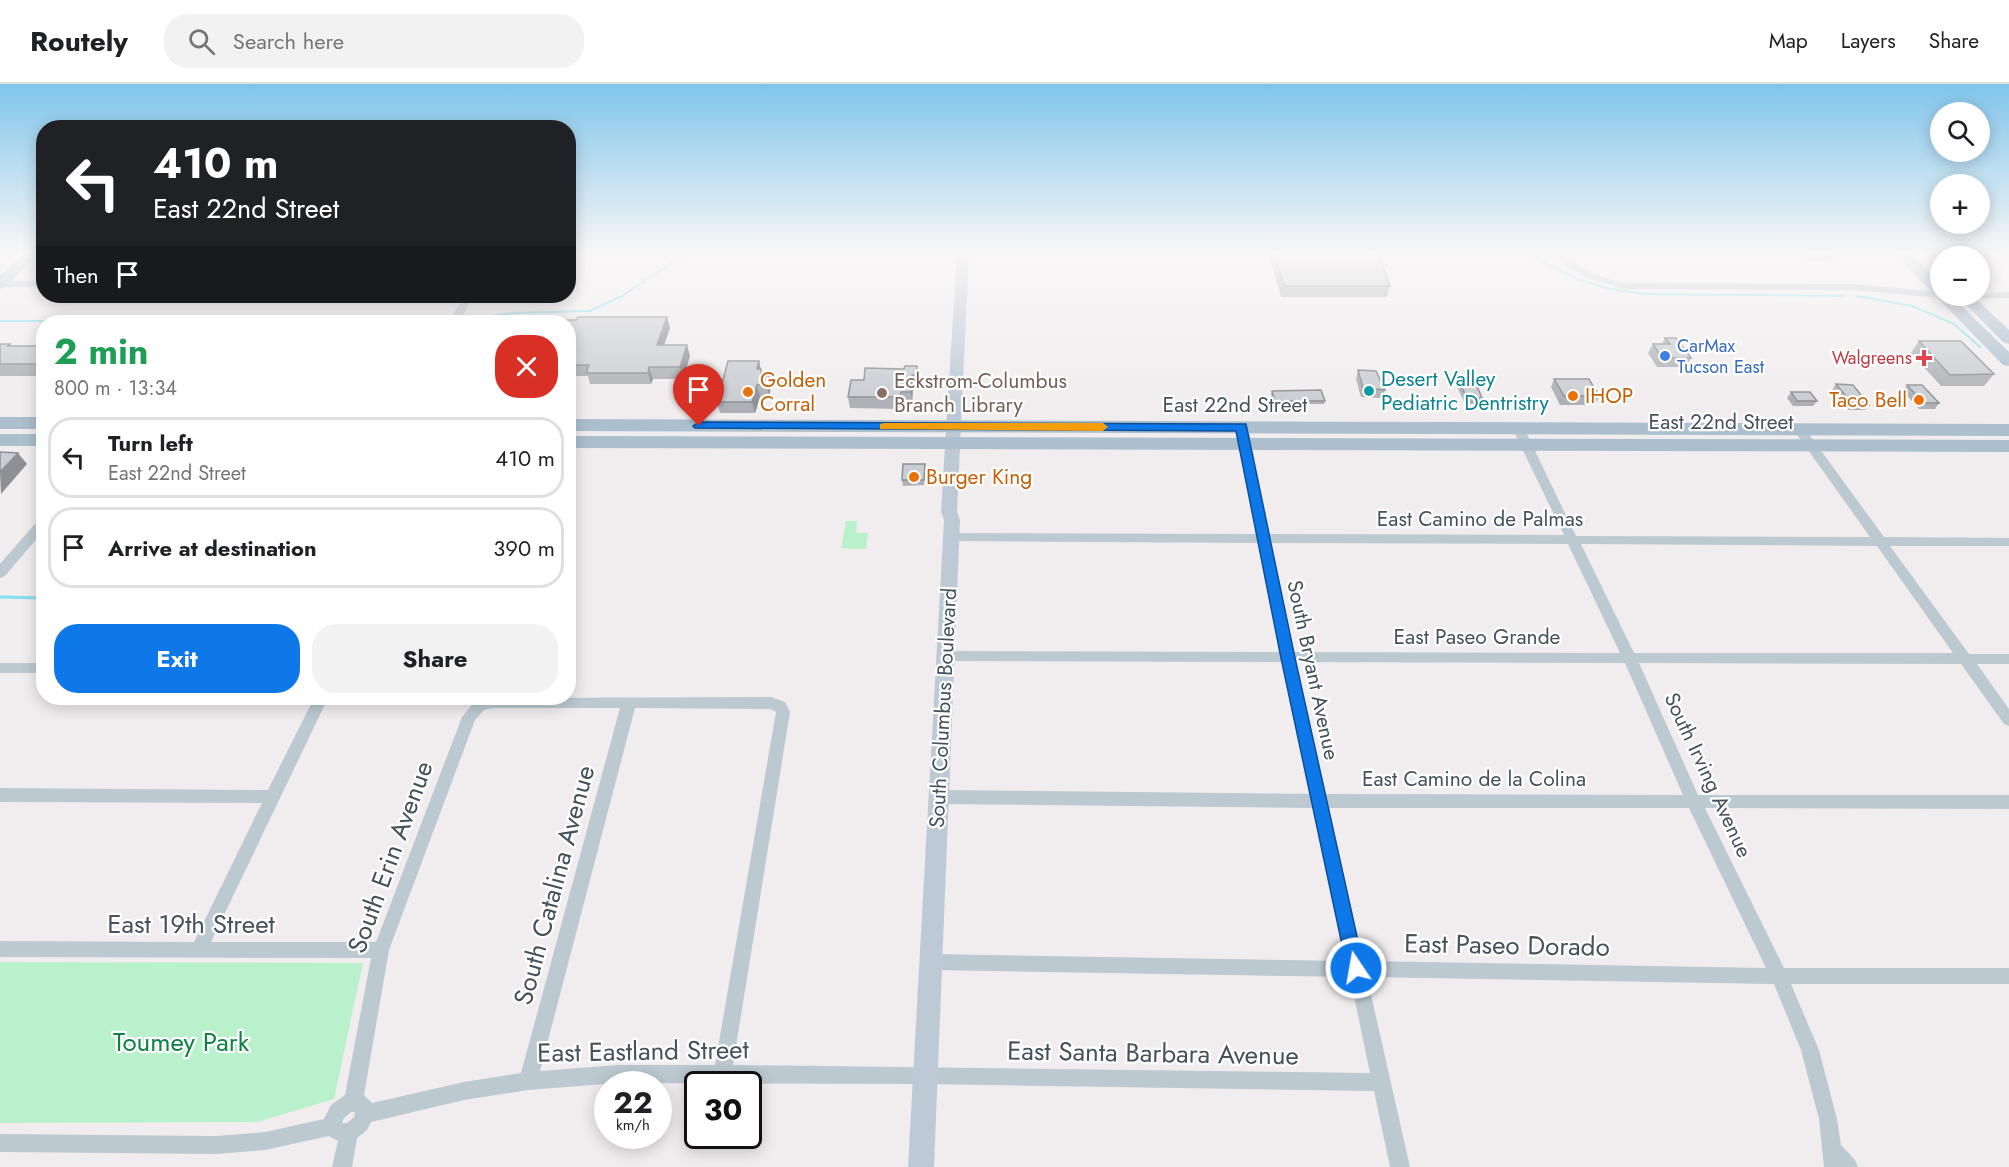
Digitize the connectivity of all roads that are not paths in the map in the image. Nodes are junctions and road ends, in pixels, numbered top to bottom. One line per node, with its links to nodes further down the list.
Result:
1 (961, 302): 11 (street, South Columbus Boulevard)
2 (1954, 306): 5 (main road)
3 (1975, 306): 4 (main road)
4 (2009, 339)
5 (2009, 361)
6 (0, 423): 7 (main road)
7 (36, 423)
8 (576, 425): 11 (main road, East 22nd Street)
9 (1799, 429): 10 (main road, East 22nd Street); 13 (main road, East 22nd Street); 17 (street)
10 (2009, 430)
11 (952, 434): 12 (main road, East 22nd Street); 16 (main road, East 22nd Street); 20 (street, South Columbus Boulevard)
12 (1243, 435): 13 (main road, East 22nd Street); 21 (street, South Bryant Avenue)
13 (1521, 436): 17 (main road, East 22nd Street); 22 (street, South Irving Avenue)
14 (0, 440): 15 (main road)
15 (36, 440)
16 (576, 442)
17 (1811, 445): 18 (main road, East 22nd Street); 23 (street)
18 (2009, 446)
19 (36, 530): 25 (street)
20 (951, 537): 21 (street, East Camino de Palmas); 26 (street, South Columbus Boulevard)
21 (1263, 538): 22 (street, East Camino de Palmas); 27 (street, South Bryant Avenue)
22 (1570, 539): 23 (street, East Camino de Palmas); 29 (street, South Irving Avenue)
23 (1880, 541): 24 (street, East Camino de Palmas); 28 (street)
24 (2009, 542)
25 (0, 573)
26 (944, 656): 27 (street, East Paseo Grande); 40 (street, South Columbus Boulevard)
27 (1288, 658): 29 (street, East Paseo Grande); 42 (street, South Bryant Avenue)
28 (1964, 658): 29 (street, East Paseo Grande); 30 (street, East Paseo Grande); 37 (street)
29 (1630, 659): 41 (street, South Irving Avenue)
30 (2009, 659)
31 (0, 668): 32 (street)
32 (36, 668)
33 (576, 703): 34 (street)
34 (629, 703): 51 (street); 55 (street, South Catalina Avenue)
35 (317, 705): 39 (street)
36 (480, 705): 46 (street, South Erin Avenue)
37 (2009, 720)
38 (0, 795): 39 (street)
39 (271, 797): 45 (street)
40 (938, 797): 42 (street, East Camino de la Colina); 47 (street, South Columbus Boulevard)
41 (1693, 800): 42 (street, East Camino de la Colina); 43 (street, East Camino de la Colina); 49 (street, South Irving Avenue)
42 (1320, 801): 48 (street, South Bryant Avenue)
43 (2009, 802)
44 (0, 949): 45 (street, East 19th Street)
45 (199, 949): 46 (street, East 19th Street)
46 (381, 950): 57 (street, South Erin Avenue)
47 (931, 962): 48 (street, East Paseo Dorado); 53 (street, South Columbus Boulevard)
48 (1356, 968): 49 (street, East Paseo Dorado); 56 (street, South Bryant Avenue)
49 (1779, 976): 50 (street, East Paseo Dorado); 60 (street, South Irving Avenue)
50 (2009, 976)
51 (723, 1071)
52 (684, 1075): 55 (street, East Eastland Street)
53 (925, 1075): 54 (street, East Eastland Street); 56 (street, East Santa Barbara Avenue); 62 (street, South Columbus Boulevard)
54 (762, 1076)
55 (528, 1081): 57 (street, East Eastland Street)
56 (1380, 1083): 63 (street, South Bryant Avenue)
57 (359, 1108): 58 (street); 58 (street)
58 (341, 1129): 59 (street); 61 (street)
59 (0, 1143)
60 (1833, 1159): 64 (street, South Irving Avenue)
61 (342, 1167)
62 (921, 1167)
63 (1400, 1167)
64 (1848, 1167)

